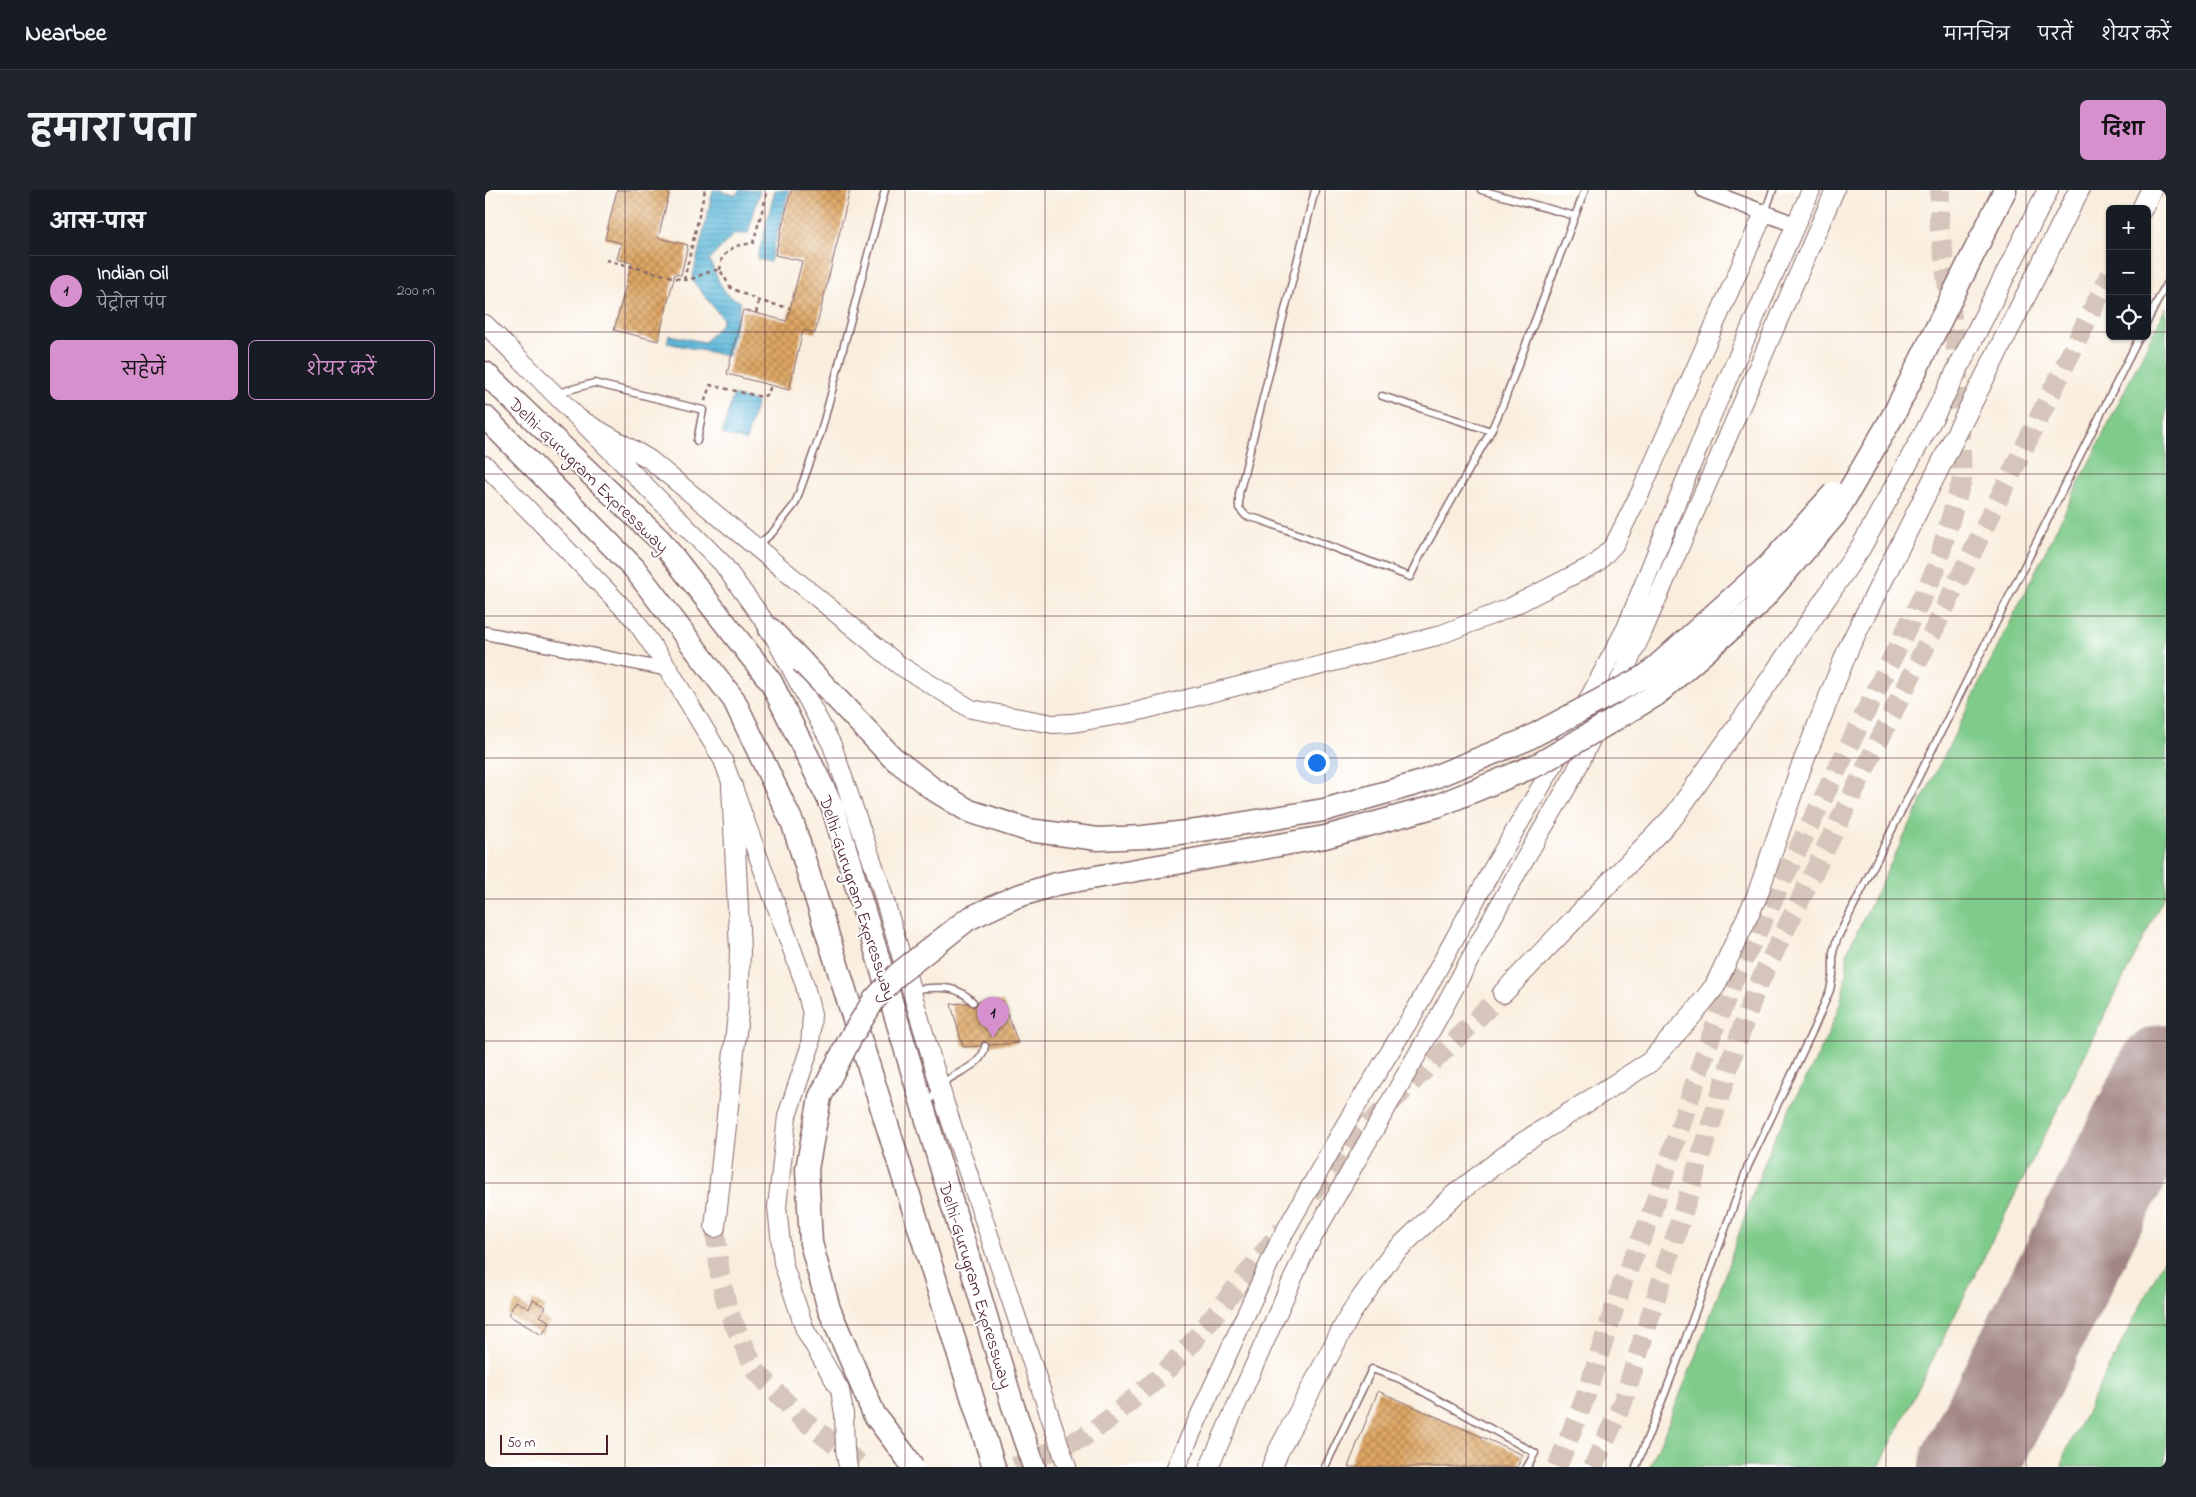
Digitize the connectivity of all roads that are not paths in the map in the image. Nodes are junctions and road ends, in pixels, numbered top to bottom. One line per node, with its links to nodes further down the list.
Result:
1 (885, 190): 30 (lane)
2 (1315, 190): 26 (lane)
3 (1481, 190): 15 (lane)
4 (1585, 190): 15 (lane)
5 (1704, 190): 14 (street)
6 (1773, 190): 14 (lane)
7 (1811, 190): 16 (main road)
8 (1835, 190): 48 (main road)
9 (2005, 190): 28 (highway, bridge)
10 (2048, 190): 36 (highway)
11 (2079, 190): 49 (highway)
12 (2151, 190): 13 (highway)
13 (2144, 205)
14 (1765, 213): 16 (street); 30 (main road)
15 (1575, 216): 26 (lane)
16 (1796, 225): 47 (main road)
17 (2166, 284): 18 (lane)
18 (2151, 314)
19 (485, 324): 22 (main road)
20 (2138, 340): 52 (lane)
21 (485, 373): 40 (highway, Delhi-Gurugram Expressway)
22 (554, 394): 24 (main road); 27 (lane)
23 (1382, 396): 26 (lane)
24 (578, 418): 30 (main road); 31 (main road)
25 (489, 425): 44 (highway, Delhi-Gurugram Expressway)
26 (1491, 431)
27 (697, 441)
28 (1876, 448): 31 (highway, bridge); 43 (highway, bridge)
29 (485, 465): 33 (main road)
30 (757, 547)
31 (770, 629): 35 (main road)
32 (485, 633): 33 (street)
33 (669, 670): 34 (main road)
34 (732, 786): 41 (highway); 42 (main road)
35 (911, 989): 37 (lane); 39 (main road)
36 (1503, 993)
37 (973, 1002)
38 (985, 1046): 39 (lane)
39 (940, 1086): 40 (lane); 46 (main road)
40 (924, 1111): 45 (highway, Delhi-Gurugram Expressway)
41 (715, 1226)
42 (848, 1467)
43 (912, 1467)
44 (994, 1467)
45 (1034, 1467)
46 (1067, 1467)
47 (1176, 1467)
48 (1209, 1467)
49 (1271, 1467)
50 (1325, 1467): 51 (lane)
51 (1527, 1467)
52 (1636, 1467)

